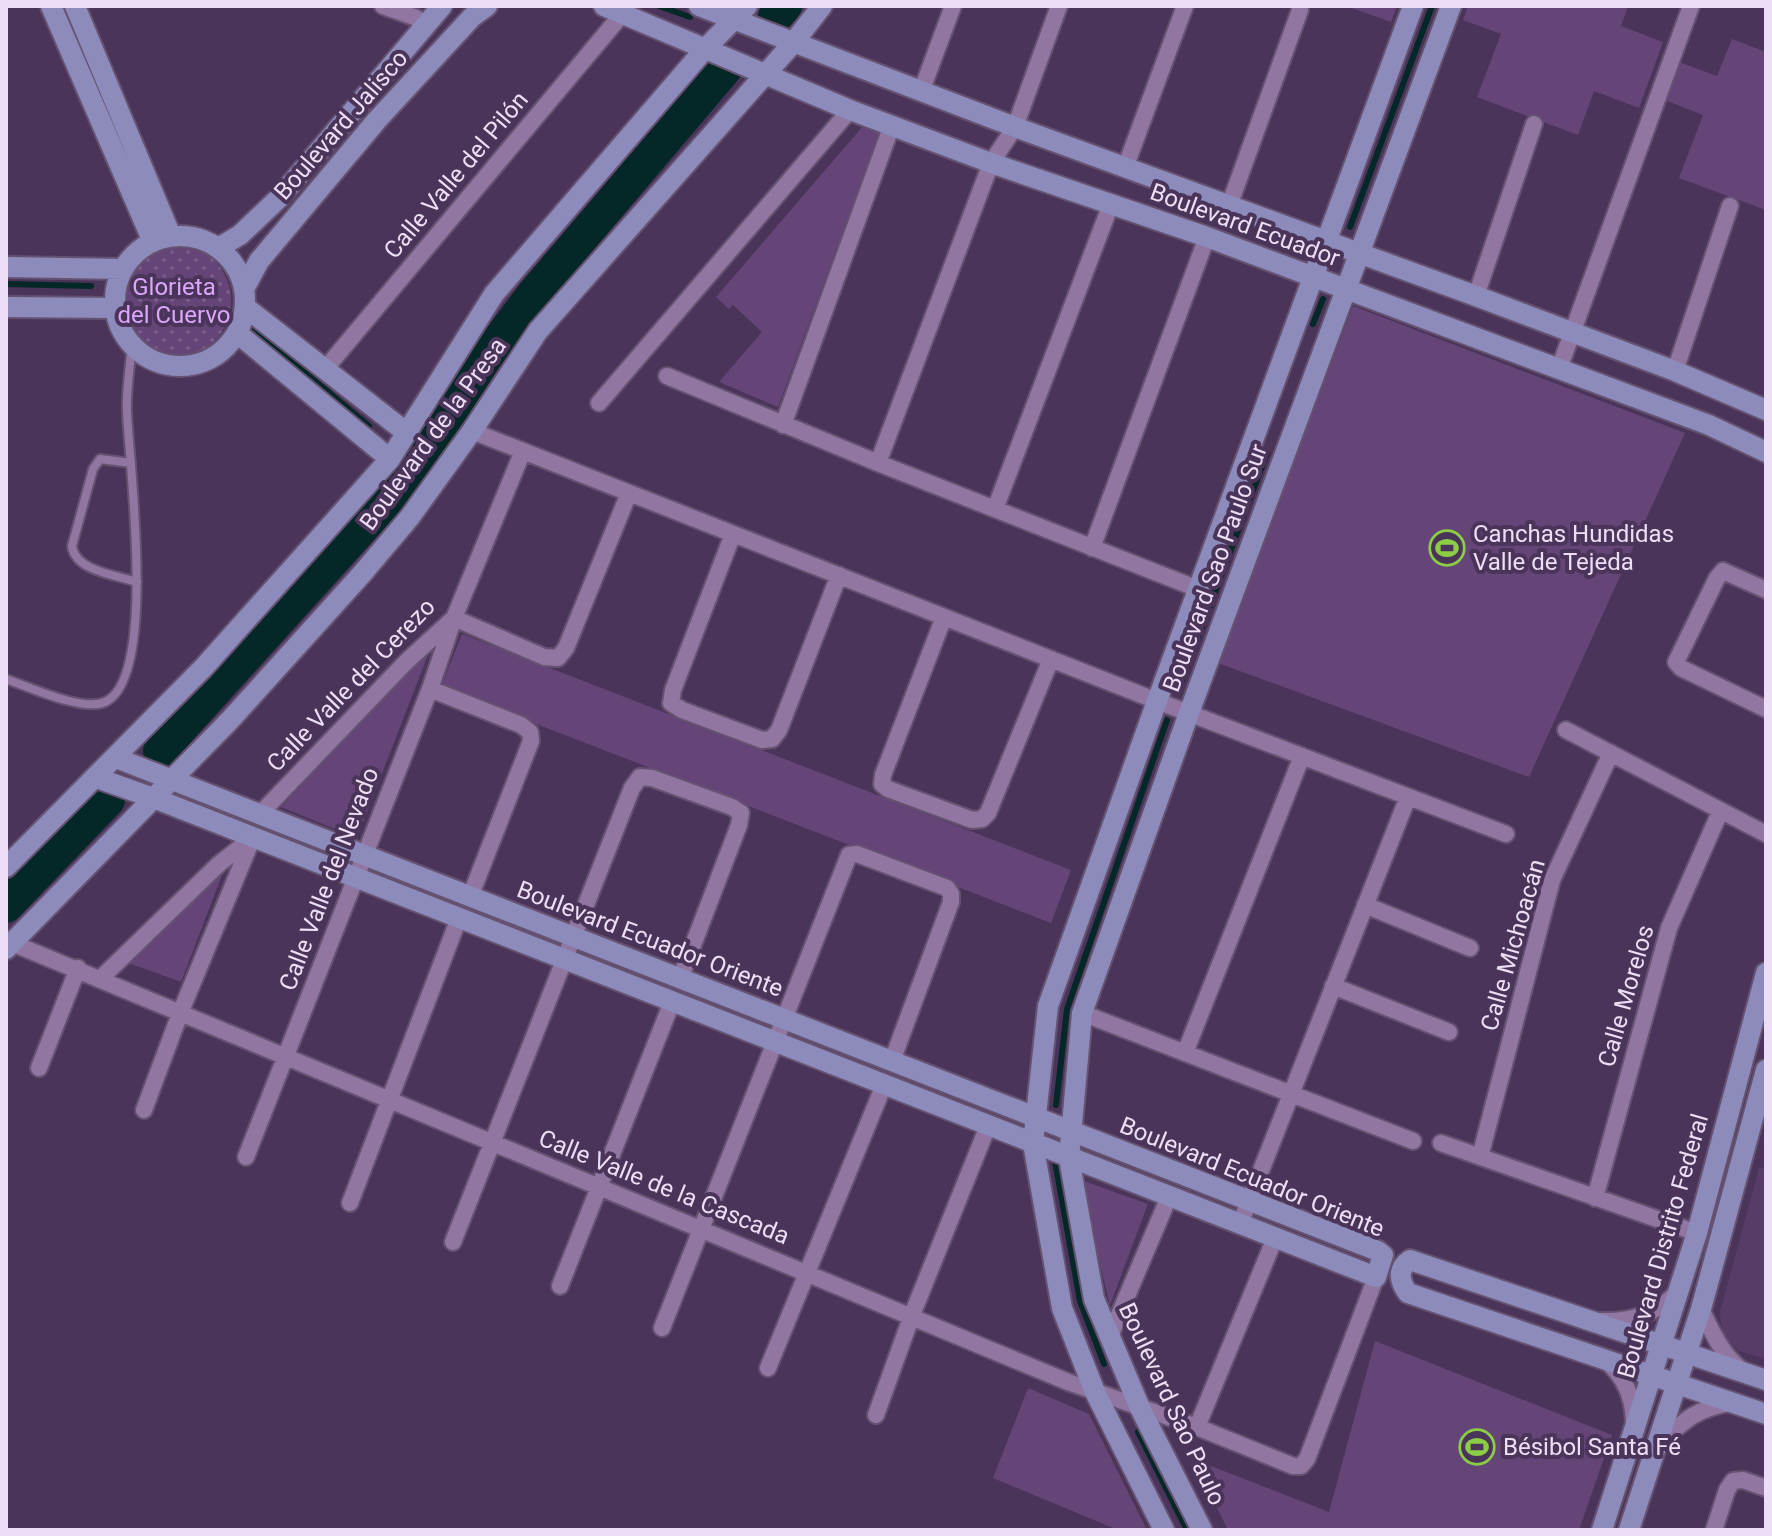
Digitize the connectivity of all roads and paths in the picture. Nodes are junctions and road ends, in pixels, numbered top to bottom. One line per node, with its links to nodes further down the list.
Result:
1 (51, 6): 32 (street)
2 (75, 6): 32 (street)
3 (383, 6): 17 (street)
4 (442, 6): 17 (street, Boulevard Jalisco)
5 (487, 6): 41 (street, Boulevard Jalisco)
6 (699, 6): 16 (street)
7 (822, 6): 18 (street, Boulevard de la Presa)
8 (953, 6): 21 (street)
9 (1059, 6): 25 (street)
10 (1185, 6): 27 (street)
11 (1413, 6): 33 (street, Boulevard Sao Paulo Sur)
12 (1451, 6): 35 (street, Boulevard Sao Paulo Sur)
13 (1691, 6): 44 (street)
14 (614, 10): 19 (street); 47 (street, Calle Valle del Pilón)
15 (1300, 10): 29 (street)
16 (741, 13): 18 (street, Boulevard Ecuador); 19 (street, Boulevard de la Presa)
17 (426, 24): 34 (street, Boulevard Jalisco)
18 (793, 43): 20 (street, Boulevard de la Presa); 21 (street, Boulevard Ecuador)
19 (704, 50): 20 (street, Boulevard Ecuador); 55 (street, Boulevard de la Presa)
20 (763, 75): 22 (street, Boulevard Ecuador); 54 (street, Boulevard de la Presa)
21 (921, 92): 25 (street, Boulevard Ecuador)
22 (850, 110): 24 (street, Boulevard Ecuador); 51 (street)
23 (1534, 124): 40 (street)
24 (892, 125): 26 (street, Boulevard Ecuador); 53 (street)
25 (1015, 127): 26 (street); 27 (street, Boulevard Ecuador)
26 (991, 163): 28 (street, Boulevard Ecuador); 60 (street)
27 (1125, 168): 29 (street, Boulevard Ecuador)
28 (1111, 204): 31 (street, Boulevard Ecuador); 62 (street)
29 (1229, 206): 33 (street, Boulevard Ecuador)
30 (1730, 206): 49 (street)
31 (1207, 237): 38 (street, Boulevard Ecuador); 64 (street)
32 (162, 239): 34 (street); 37 (street)
33 (1327, 242): 35 (street, Boulevard Ecuador); 38 (street, Boulevard Sao Paulo Sur)
34 (218, 248): 41 (street)
35 (1359, 255): 39 (street, Boulevard Sao Paulo Sur); 40 (street, Boulevard Ecuador)
36 (6, 267): 37 (street)
37 (123, 269): 43 (street)
38 (1313, 277): 39 (street, Boulevard Ecuador); 67 (street, Boulevard Sao Paulo Sur)
39 (1347, 289): 48 (street, Boulevard Ecuador); 76 (street, Boulevard Sao Paulo Sur)
40 (1476, 296): 44 (street, Boulevard Ecuador)
41 (245, 297): 45 (street); 47 (street)
42 (6, 307): 43 (street)
43 (115, 308): 46 (street)
44 (1572, 332): 48 (street); 49 (street, Boulevard Ecuador)
45 (237, 333): 46 (street); 58 (street)
46 (132, 345): 59 (lane)
47 (326, 368): 55 (street)
48 (1559, 369): 57 (street, Boulevard Ecuador)
49 (1675, 371): 52 (street, Boulevard Ecuador)
50 (667, 376): 53 (street)
51 (599, 403)
52 (1766, 410)
53 (783, 425): 60 (street)
54 (472, 431): 56 (street); 82 (street, Boulevard de la Presa)
55 (407, 433): 58 (street, Boulevard de la Presa)
56 (523, 451): 61 (street); 70 (street, Calle Valle del Cerezo)
57 (1766, 452)
58 (390, 459): 80 (street, Boulevard de la Presa)
59 (131, 463): 66 (lane); 66 (lane)
60 (878, 463): 62 (street)
61 (629, 493): 63 (street); 70 (street)
62 (995, 509): 64 (street)
63 (733, 534): 65 (street); 65 (street)
64 (1092, 548): 67 (street)
65 (839, 575): 69 (street)
66 (137, 582): 72 (lane)
67 (1198, 589): 74 (street, Boulevard Sao Paulo Sur)
68 (1766, 590): 75 (street)
69 (944, 617): 71 (street); 71 (street)
70 (454, 618): 73 (street, Calle Valle del Nevado); 86 (street, Calle Valle del Cerezo)
71 (1051, 659): 74 (street)
72 (6, 679)
73 (430, 689): 90 (street, Calle Valle del Nevado); 93 (street)
74 (1157, 701): 76 (street); 120 (street, Boulevard Sao Paulo Sur)
75 (1766, 709)
76 (1189, 713): 79 (street); 107 (street, Boulevard Sao Paulo Sur)
77 (1566, 730): 78 (street)
78 (1611, 753): 85 (street); 128 (street, Calle Michoacán)
79 (1302, 756): 83 (street); 111 (street)
80 (116, 758): 81 (street, Boulevard de la Presa); 82 (street, Boulevard Ecuador Oriente)
81 (97, 778): 84 (street, Boulevard Ecuador Oriente); 91 (street, Boulevard de la Presa)
82 (173, 779): 84 (street, Boulevard de la Presa); 86 (street, Boulevard Ecuador Oriente)
83 (1408, 797): 87 (street); 94 (street)
84 (156, 799): 89 (street, Boulevard Ecuador Oriente); 97 (street, Boulevard de la Presa)
85 (1720, 812): 88 (street); 132 (street, Calle Morelos)
86 (260, 814): 90 (street, Boulevard Ecuador Oriente)
87 (1506, 834)
88 (1766, 834)
89 (253, 837): 92 (street, Boulevard Ecuador Oriente); 101 (street); 106 (street)
90 (364, 855): 92 (street, Calle Valle del Nevado); 93 (street, Boulevard Ecuador Oriente)
91 (6, 867)
92 (355, 877): 95 (street, Boulevard Ecuador Oriente); 112 (street, Calle Valle del Nevado)
93 (470, 897): 96 (street, Boulevard Ecuador Oriente)
94 (1365, 905): 98 (street); 104 (street)
95 (459, 918): 99 (street, Boulevard Ecuador Oriente); 118 (street)
96 (574, 937): 99 (street); 102 (street, Boulevard Ecuador Oriente); 102 (street)
97 (9, 946): 100 (street, Calle Valle de la Cascada)
98 (1470, 948)
99 (565, 960): 105 (street, Boulevard Ecuador Oriente); 124 (street)
100 (78, 968): 101 (street, Calle Valle de la Cascada); 114 (street)
101 (101, 978): 106 (street, Calle Valle de la Cascada)
102 (680, 979): 108 (street, Boulevard Ecuador Oriente)
103 (1764, 983): 137 (street, Boulevard Distrito Federal)
104 (1333, 986): 109 (street); 117 (street)
105 (672, 1002): 110 (street, Boulevard Ecuador Oriente); 130 (street)
106 (181, 1011): 112 (street, Calle Valle de la Cascada); 119 (street)
107 (1082, 1013): 111 (street); 122 (street, Boulevard Sao Paulo Sur)
108 (786, 1020): 110 (street); 113 (street, Boulevard Ecuador Oriente); 113 (street)
109 (1449, 1032)
110 (775, 1043): 116 (street, Boulevard Ecuador Oriente); 136 (street)
111 (1185, 1053): 117 (street)
112 (286, 1055): 118 (street, Calle Valle de la Cascada); 127 (street, Calle Valle del Nevado)
113 (892, 1061): 120 (street, Boulevard Ecuador Oriente)
114 (39, 1068)
115 (1766, 1070): 144 (street)
116 (884, 1085): 121 (street, Boulevard Ecuador Oriente); 140 (street)
117 (1290, 1094): 123 (street); 133 (street)
118 (389, 1099): 124 (street, Calle Valle de la Cascada); 134 (street)
119 (144, 1110)
120 (1035, 1117): 122 (street, Boulevard Ecuador Oriente); 125 (street, Boulevard Sao Paulo Sur)
121 (988, 1126): 125 (street, Boulevard Ecuador Oriente); 145 (street)
122 (1070, 1131): 129 (street, Boulevard Sao Paulo Sur); 133 (street, Boulevard Ecuador Oriente)
123 (1413, 1141)
124 (493, 1142): 130 (street, Calle Valle de la Cascada); 139 (street)
125 (1033, 1143): 129 (street, Boulevard Ecuador Oriente); 156 (street)
126 (1441, 1143): 128 (street)
127 (246, 1157)
128 (1480, 1157): 132 (street)
129 (1069, 1158): 131 (street, Boulevard Ecuador Oriente); 148 (street, Boulevard Sao Paulo)
130 (598, 1186): 136 (street, Calle Valle de la Cascada); 142 (street)
131 (1169, 1197): 135 (street, Boulevard Ecuador Oriente); 148 (street)
132 (1595, 1198): 137 (street)
133 (1249, 1201): 135 (street); 141 (street, Boulevard Ecuador Oriente)
134 (350, 1203)
135 (1240, 1224): 138 (street, Boulevard Ecuador Oriente)
136 (702, 1228): 140 (street, Calle Valle de la Cascada); 147 (street)
137 (1697, 1233): 143 (street, Boulevard Distrito Federal)
138 (1275, 1238): 141 (street, Boulevard Ecuador Oriente); 161 (street)
139 (453, 1242)
140 (807, 1273): 145 (street, Calle Valle de la Cascada); 152 (street)
141 (1376, 1277): 161 (street, Calle Valle de la Cascada)
142 (560, 1286)
143 (1679, 1291): 146 (street); 149 (street, Boulevard Distrito Federal)
144 (1701, 1309): 150 (street); 154 (street)
145 (912, 1315): 156 (street, Calle Valle de la Cascada); 160 (street)
146 (1590, 1321): 149 (street); 151 (street)
147 (662, 1328)
148 (1110, 1336): 158 (street, Boulevard Sao Paulo)
149 (1662, 1345): 150 (street); 153 (street, Boulevard Distrito Federal)
150 (1687, 1354): 154 (street); 155 (street)
151 (1603, 1358): 153 (street); 162 (street)
152 (768, 1368)
153 (1654, 1375): 155 (street); 162 (street, Boulevard Distrito Federal)
154 (1757, 1377)
155 (1678, 1384): 157 (street); 163 (street)
156 (1095, 1392): 158 (street, Calle Valle de la Cascada); 165 (street)
157 (1732, 1402): 159 (street); 163 (street)
158 (1140, 1408): 161 (street, Calle Valle de la Cascada); 166 (street, Boulevard Sao Paulo)
159 (1766, 1414)
160 (876, 1415)
161 (1197, 1427)
162 (1635, 1432): 167 (street, Boulevard Distrito Federal)
163 (1655, 1448): 168 (street)
164 (1766, 1488): 169 (street)
165 (1164, 1530)
166 (1202, 1530)
167 (1602, 1530)
168 (1629, 1530)
169 (1714, 1530)

